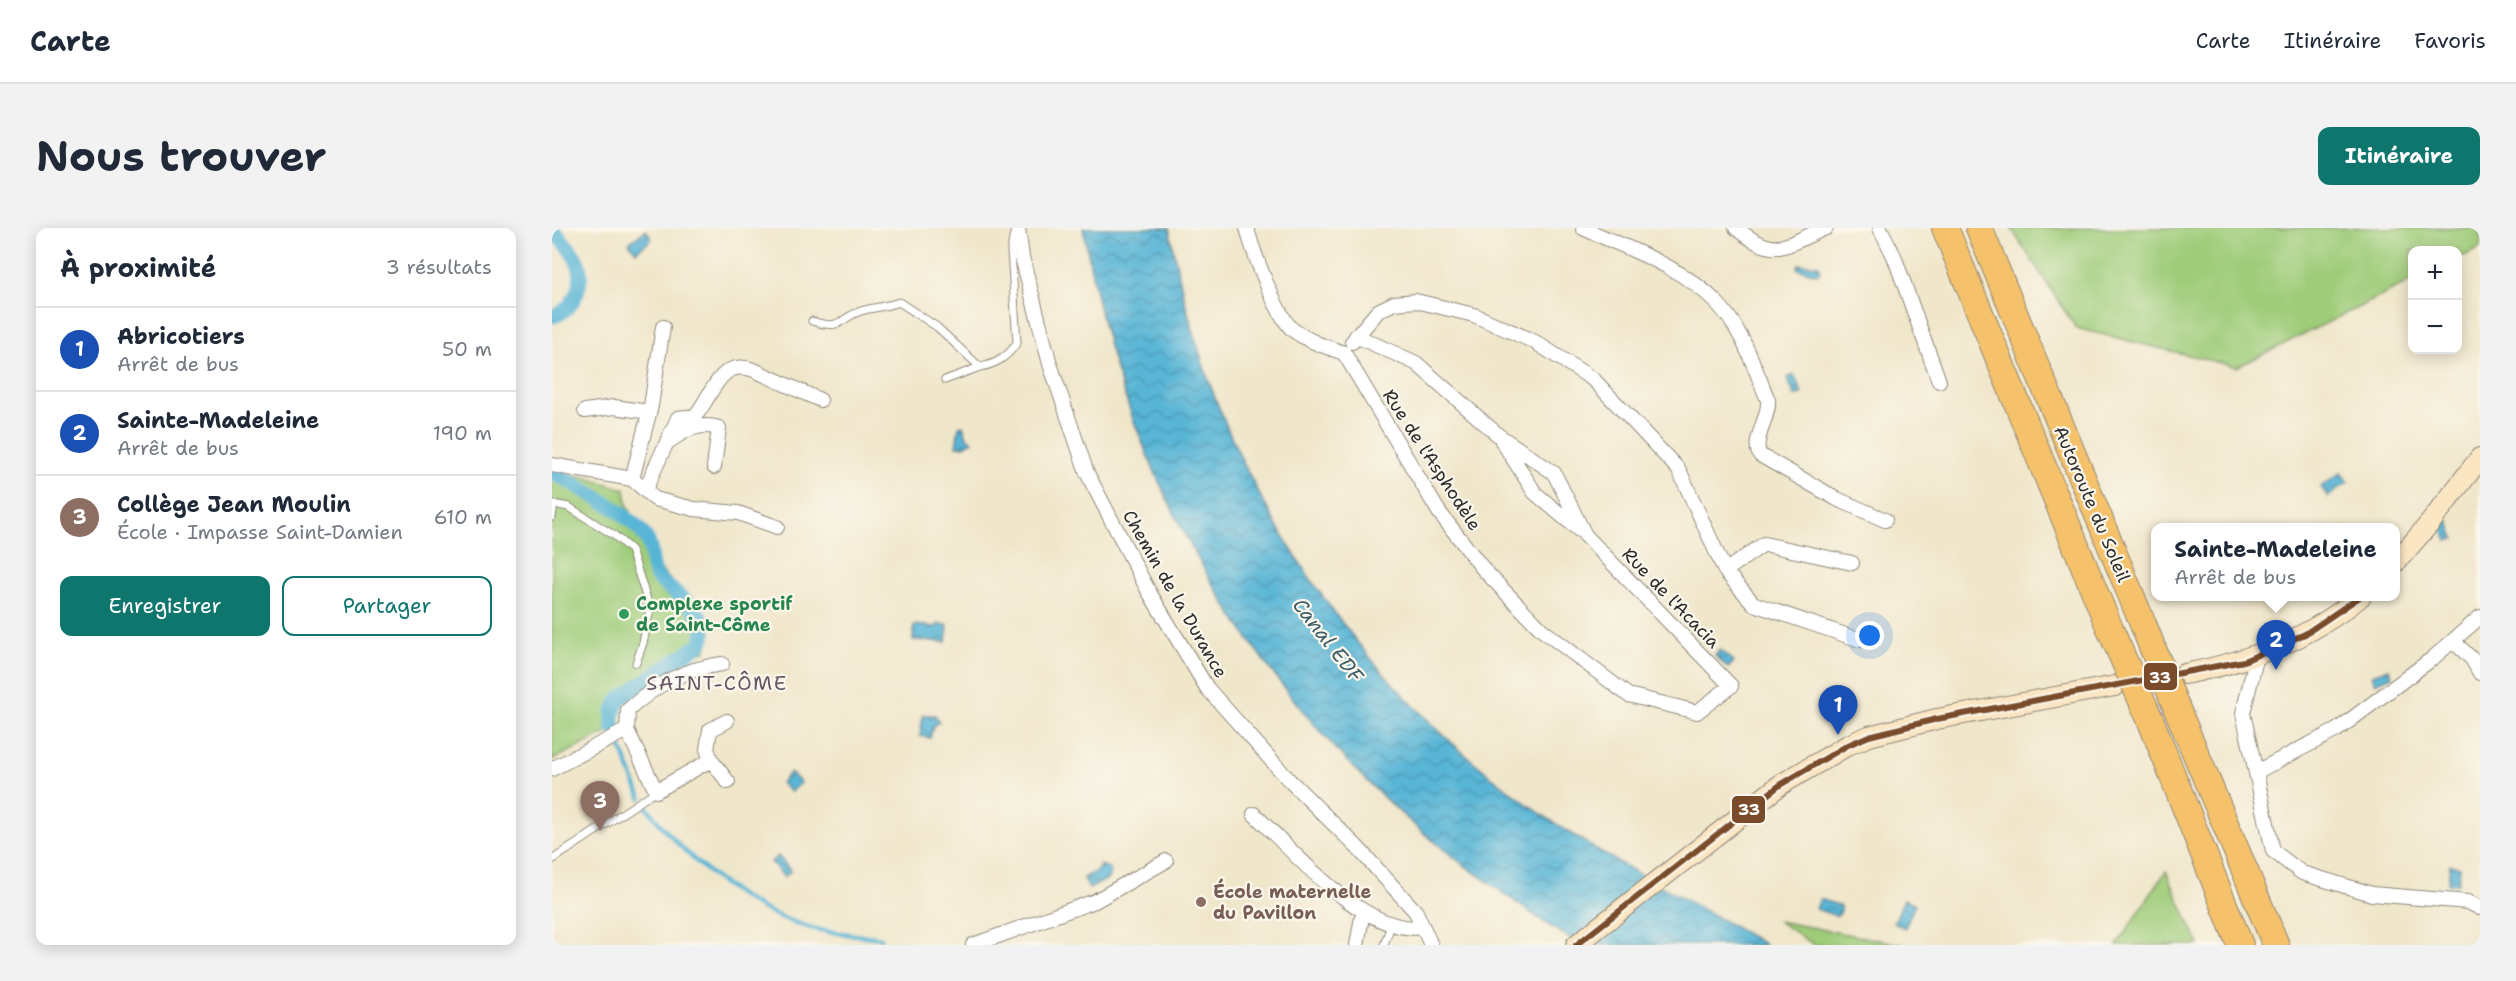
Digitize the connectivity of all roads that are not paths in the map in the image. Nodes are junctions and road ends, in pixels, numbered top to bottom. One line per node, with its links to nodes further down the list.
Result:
1 (1017, 228): 13 (lane); 58 (street, Chemin de la Durance)
2 (1247, 228): 12 (street)
3 (1583, 228): 28 (street)
4 (1736, 228): 5 (street)
5 (1826, 228)
6 (1880, 228): 15 (street)
7 (1945, 228): 64 (highway, Autoroute du Soleil, bridge)
8 (1979, 228): 65 (highway, Autoroute du Soleil, bridge)
9 (812, 321): 13 (lane)
10 (663, 327): 18 (street)
11 (1356, 336): 12 (street); 19 (street, Rue de l'Acacia); 33 (street)
12 (1344, 353): 43 (street, Rue de l'Asphodèle)
13 (980, 367): 14 (lane)
14 (945, 380)
15 (1939, 381)
16 (820, 400): 20 (street)
17 (585, 411): 18 (street)
18 (649, 412): 24 (street)
19 (1498, 435): 30 (street, Rue de l'Acacia); 30 (street, Rue de l'Acacia)
20 (667, 443): 23 (street); 25 (street)
21 (2480, 458): 31 (street)
22 (552, 465): 24 (street)
23 (714, 467)
24 (632, 479): 25 (street)
25 (645, 490): 29 (street)
26 (553, 504): 27 (lane); 39 (lane)
27 (552, 517)
28 (1885, 520)
29 (777, 527)
30 (1585, 535): 43 (street, Rue de l'Acacia)
31 (2400, 557)
32 (1852, 563): 33 (street)
33 (1725, 571): 36 (street)
34 (2355, 601): 38 (street)
35 (2480, 617): 37 (street)
36 (1860, 640)
37 (2453, 640): 41 (street); 49 (street)
38 (2257, 655): 42 (street); 49 (street)
39 (636, 663)
40 (722, 664): 46 (street)
41 (2480, 673)
42 (2184, 674)
43 (1731, 686)
44 (2115, 686): 59 (street)
45 (727, 721): 47 (street)
46 (627, 729): 48 (street); 51 (street)
47 (711, 760): 50 (street); 51 (street)
48 (552, 769)
49 (2256, 772): 55 (street)
50 (728, 782)
51 (656, 791): 53 (lane)
52 (1254, 814): 56 (street)
53 (552, 860)
54 (1166, 861): 60 (street)
55 (2480, 908)
56 (1363, 911): 57 (street); 61 (street)
57 (1391, 925): 58 (street); 62 (lane)
58 (1422, 927): 63 (street, Chemin de la Durance)
59 (1578, 944)
60 (973, 945)
61 (1357, 945)
62 (1384, 945)
63 (1431, 945)
64 (2240, 945)
65 (2276, 945)

